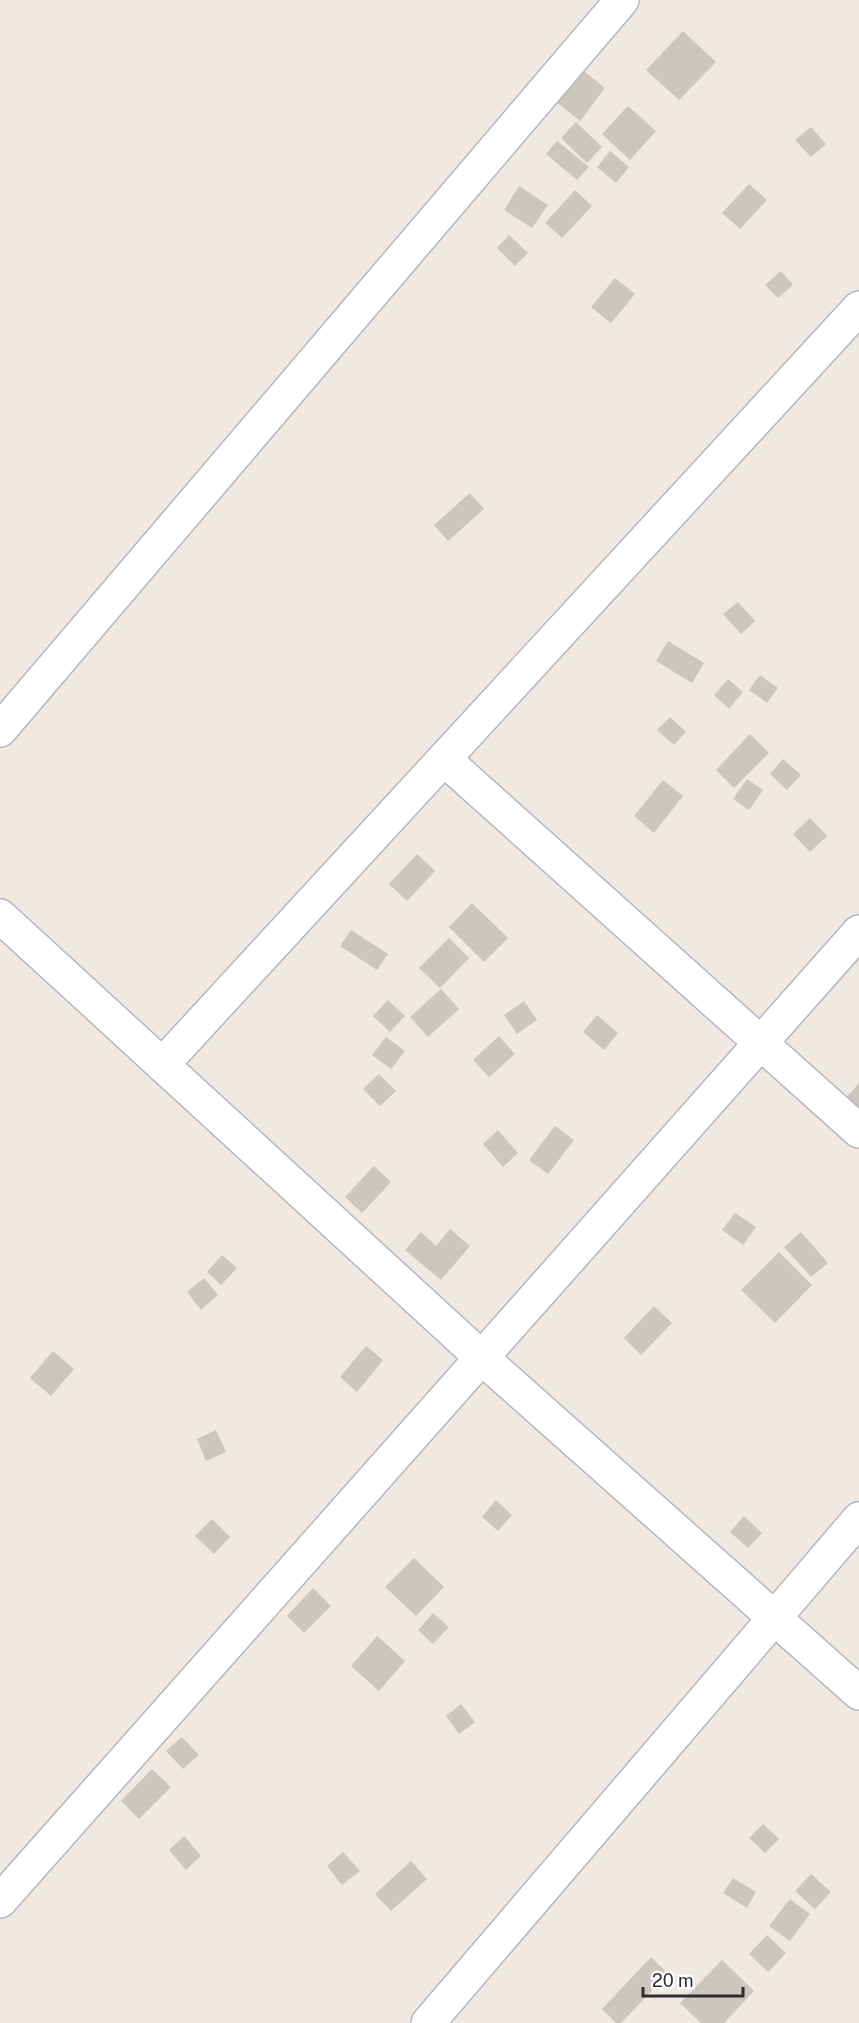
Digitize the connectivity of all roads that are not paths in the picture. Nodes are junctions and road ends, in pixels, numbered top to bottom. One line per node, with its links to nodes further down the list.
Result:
1 (622, 0): 3 (street)
2 (859, 308): 4 (street)
3 (0, 730)
4 (444, 759): 7 (street); 8 (street)
5 (0, 916): 8 (street)
6 (859, 932): 7 (street)
7 (761, 1043): 9 (street); 10 (street)
8 (162, 1065): 10 (street)
9 (859, 1131)
10 (482, 1358): 12 (street); 14 (street)
11 (859, 1519): 12 (street)
12 (775, 1617): 13 (street); 15 (street)
13 (859, 1693)
14 (0, 1901)
15 (428, 2023)

